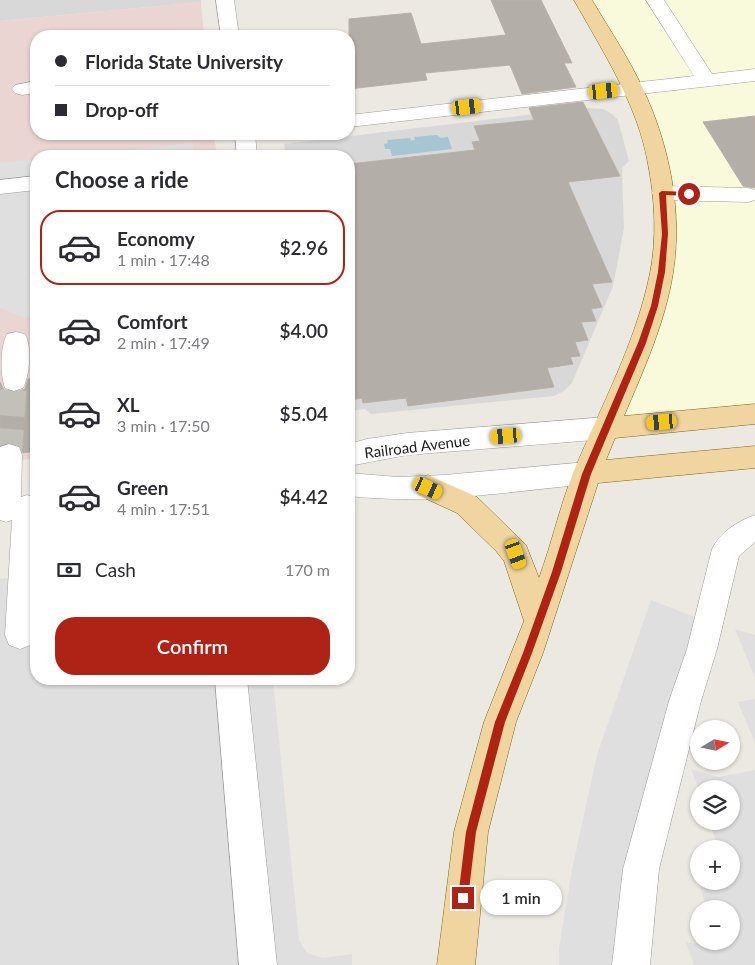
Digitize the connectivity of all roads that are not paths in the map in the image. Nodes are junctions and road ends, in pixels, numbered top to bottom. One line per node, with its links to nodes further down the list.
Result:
1 (225, 0): 4 (street)
2 (583, 0): 7 (main road)
3 (655, 0): 6 (street)
4 (229, 30)
5 (755, 75): 6 (street)
6 (706, 80): 7 (street)
7 (633, 88): 8 (street); 11 (main road)
8 (355, 120)
9 (30, 184): 10 (street)
10 (0, 187)
11 (662, 193): 12 (street); 16 (main road)
12 (748, 195)
13 (17, 337): 14 (street)
14 (14, 381)
15 (755, 414): 16 (main road, Railroad Avenue)
16 (606, 428): 17 (street, Railroad Avenue); 20 (main road)
17 (355, 453)
18 (9, 455): 23 (street)
19 (755, 457): 20 (main road)
20 (586, 474): 22 (street); 25 (main road)
21 (355, 485): 22 (street)
22 (428, 488): 25 (main road)
23 (17, 508): 26 (street)
24 (755, 527): 30 (street)
25 (539, 620): 29 (main road)
26 (19, 635)
27 (232, 685): 28 (street)
28 (258, 965)
29 (456, 965)
30 (631, 965)

